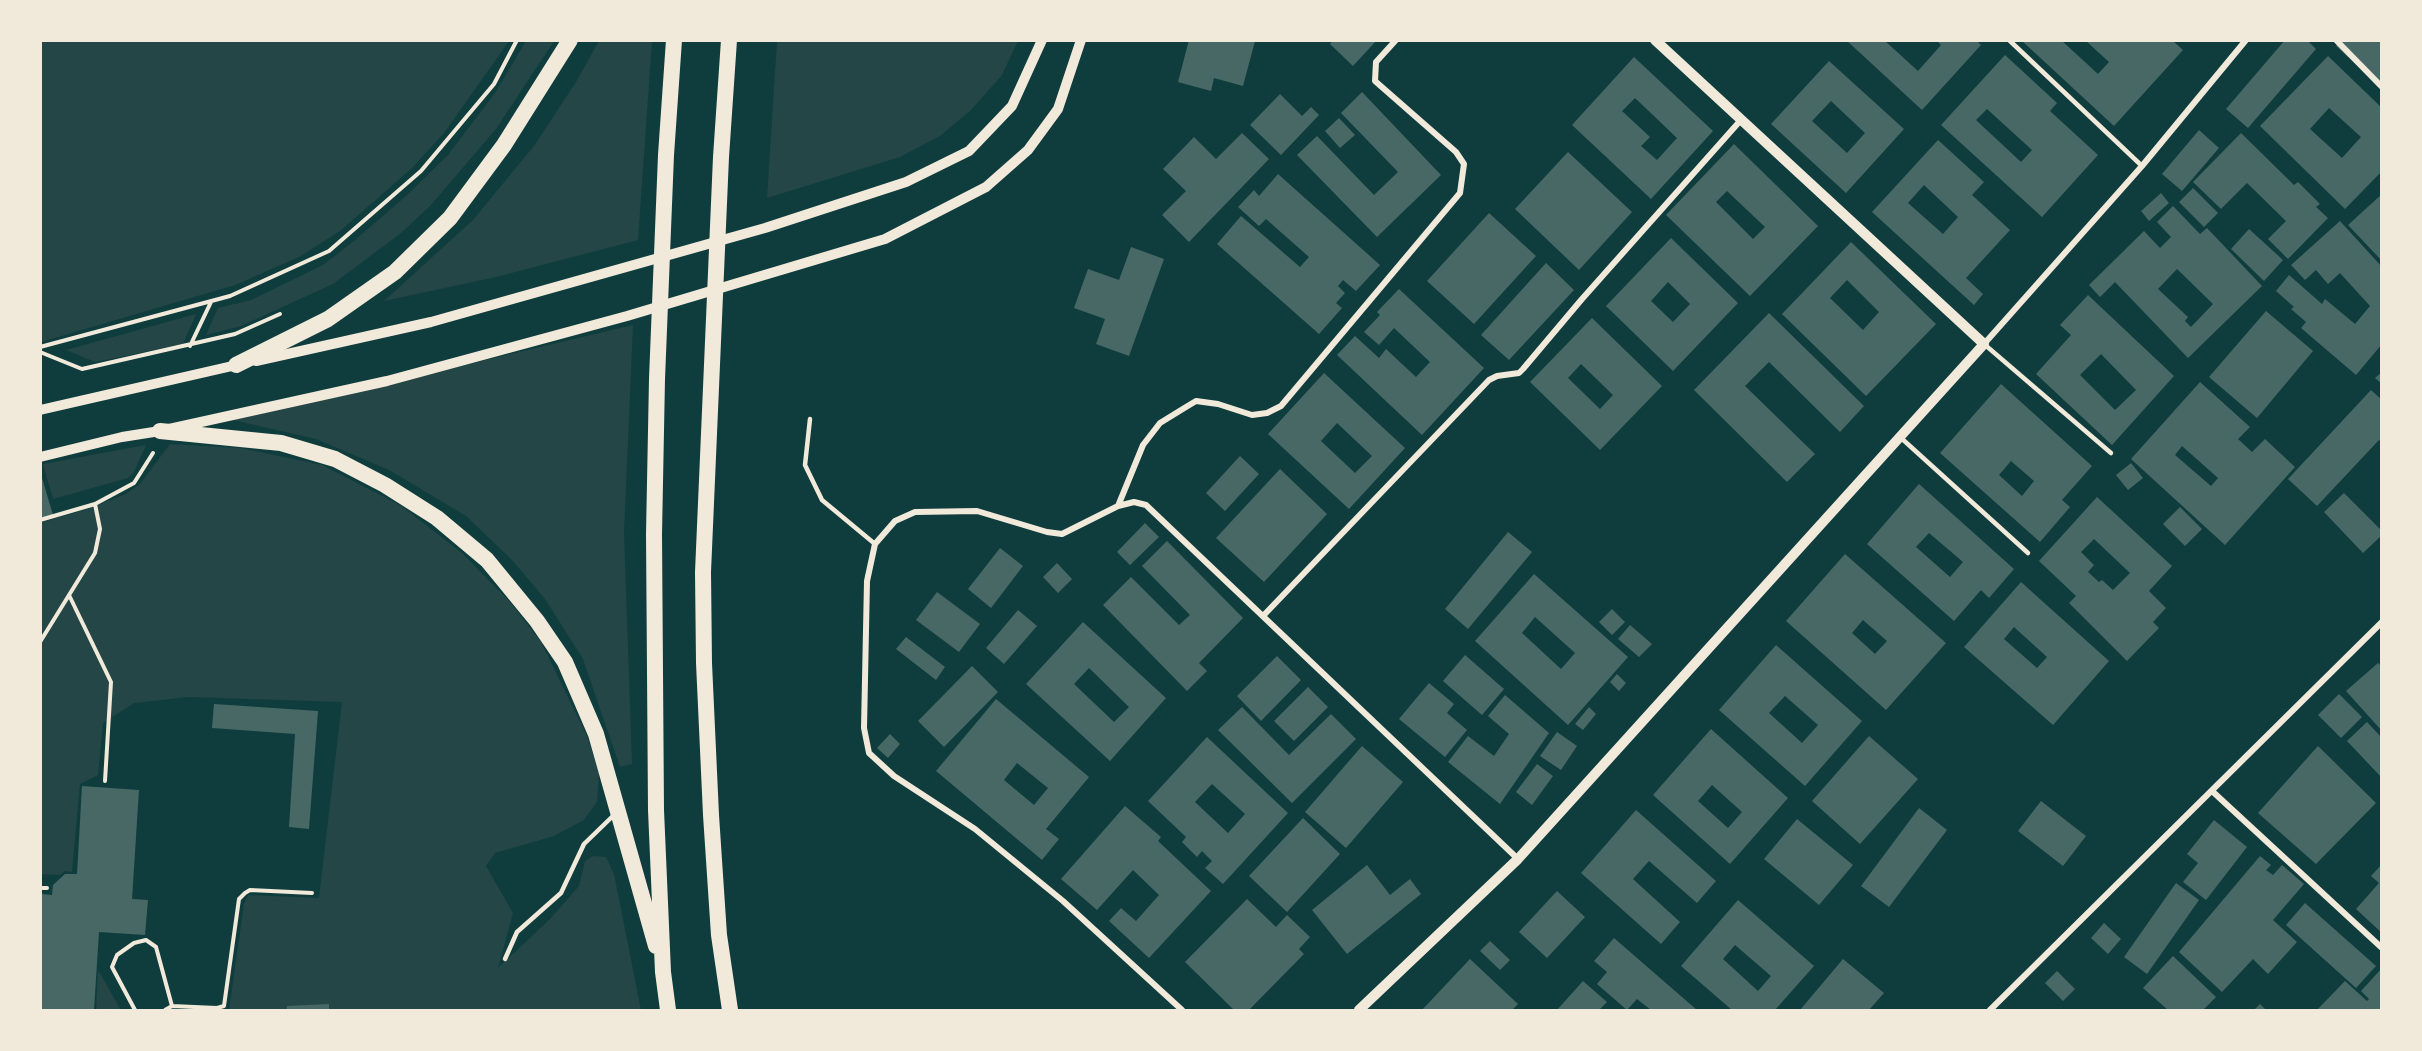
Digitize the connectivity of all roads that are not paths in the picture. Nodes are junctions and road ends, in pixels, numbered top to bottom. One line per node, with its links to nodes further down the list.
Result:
1 (570, 40): 15 (highway)
2 (674, 40): 32 (highway)
3 (729, 40): 35 (highway)
4 (1042, 40): 15 (street)
5 (1081, 40): 18 (street)
6 (1396, 40): 22 (street)
7 (1655, 40): 12 (street)
8 (2009, 40): 13 (lane)
9 (2246, 40): 13 (street)
10 (2336, 40): 11 (street)
11 (2382, 87)
12 (1740, 121): 14 (street); 25 (street)
13 (2142, 166): 14 (street)
14 (1984, 344): 19 (street); 20 (lane)
15 (236, 365): 16 (street)
16 (40, 410)
17 (810, 419): 23 (lane)
18 (160, 431): 21 (street); 28 (highway)
19 (1900, 437): 24 (lane); 29 (street)
20 (2112, 453)
21 (40, 458)
22 (1118, 506): 23 (street); 25 (street)
23 (875, 544): 36 (street)
24 (2028, 553)
25 (1263, 616): 29 (street)
26 (2382, 622): 27 (street)
27 (2212, 791): 30 (street); 37 (street)
28 (617, 812): 31 (lane); 32 (highway)
29 (1518, 859): 33 (street)
30 (2382, 948)
31 (505, 959)
32 (663, 972): 34 (highway)
33 (1362, 1010)
34 (668, 1011)
35 (730, 1011)
36 (1182, 1011)
37 (1990, 1011)

